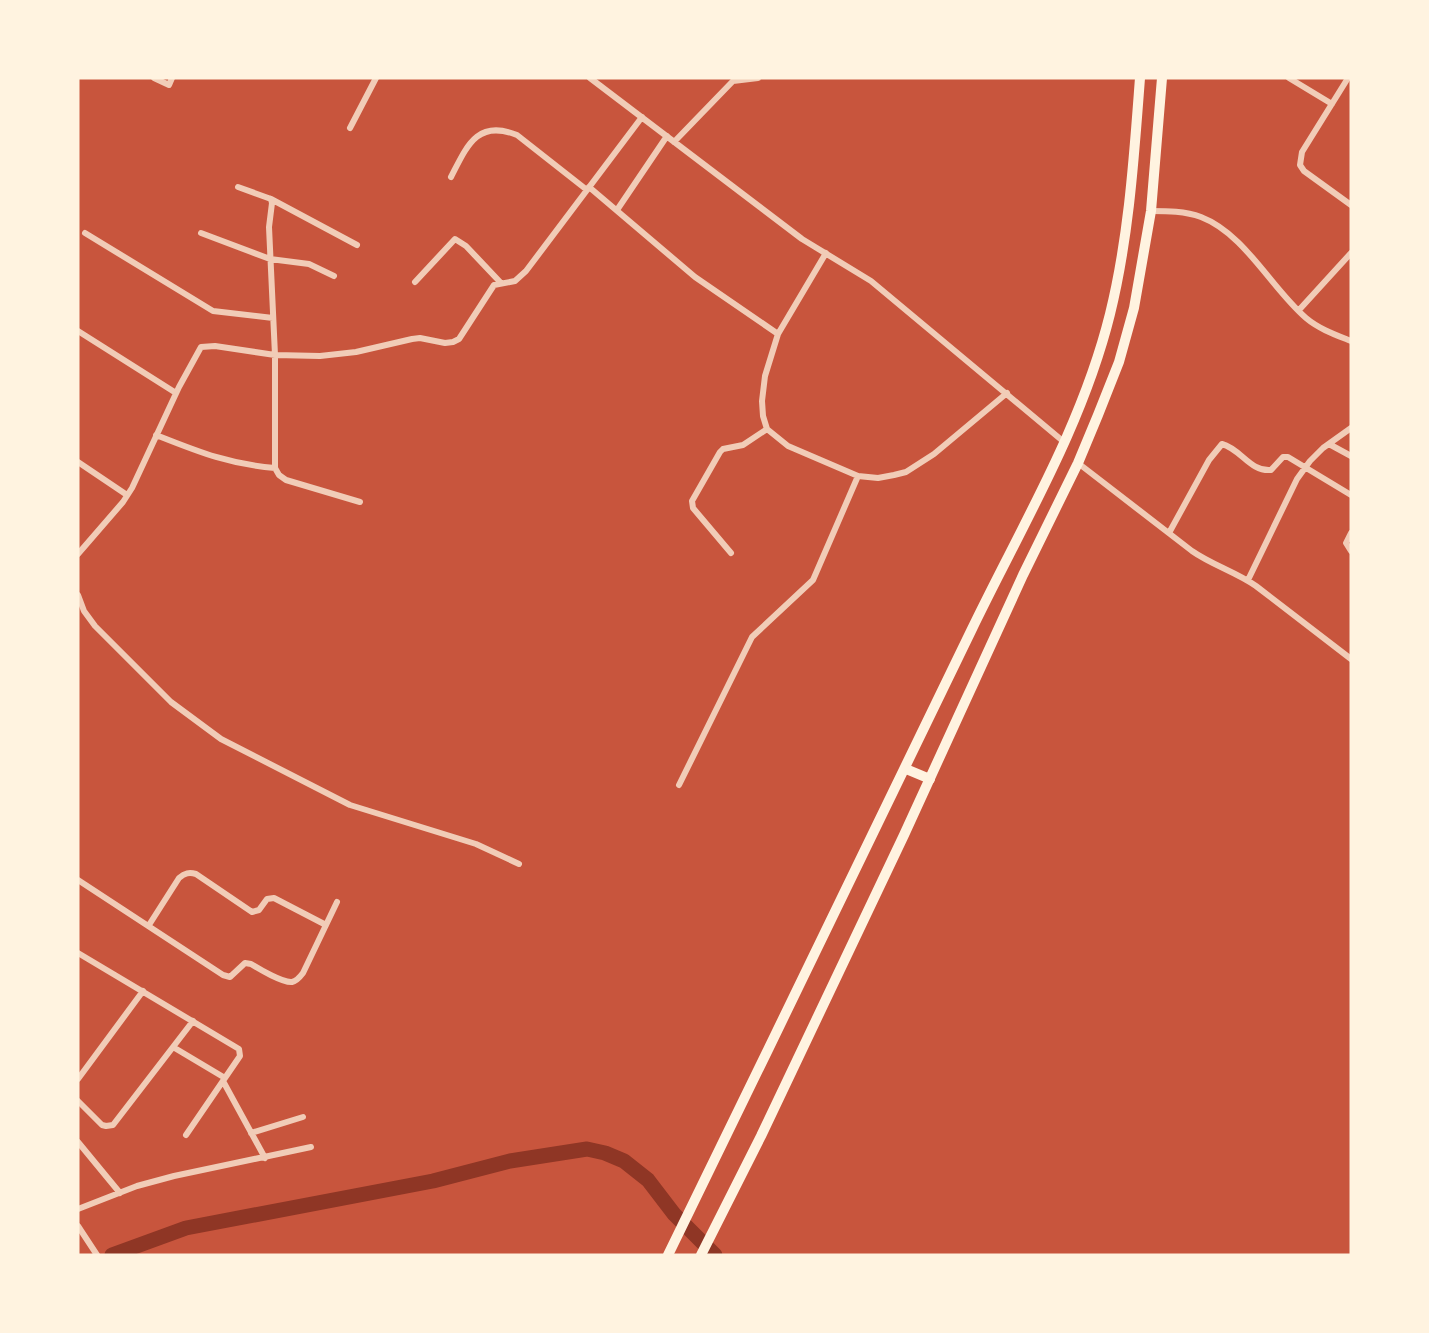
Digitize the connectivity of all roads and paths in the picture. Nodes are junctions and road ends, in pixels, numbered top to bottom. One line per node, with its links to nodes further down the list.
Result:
1 (154, 78): 2 (street)
2 (172, 78)
3 (376, 78): 12 (street)
4 (591, 78): 11 (street)
5 (758, 78): 14 (street)
6 (1140, 78): 42 (main road)
7 (1162, 78): 21 (main road)
8 (1290, 78): 10 (street)
9 (1348, 78): 10 (street)
10 (1332, 104): 19 (street)
11 (642, 117): 13 (street); 17 (street)
12 (350, 129)
13 (667, 136): 14 (street); 20 (street)
14 (674, 142): 25 (street)
15 (451, 177): 17 (street)
16 (238, 187): 18 (street)
17 (588, 188): 20 (street); 30 (street)
18 (271, 199): 24 (street); 27 (street)
19 (1351, 206)
20 (617, 210): 34 (street)
21 (1151, 211): 31 (street); 46 (main road)
22 (85, 233): 32 (street)
23 (201, 233): 27 (street)
24 (357, 244)
25 (826, 253): 34 (street); 38 (street)
26 (1351, 253): 31 (street)
27 (270, 259): 28 (street); 32 (street)
28 (334, 276)
29 (415, 282): 30 (street)
30 (501, 283): 36 (street)
31 (1299, 310): 35 (street)
32 (273, 318): 36 (street)
33 (78, 331): 37 (street)
34 (778, 334): 40 (street)
35 (1351, 341)
36 (275, 355): 37 (street); 47 (street)
37 (176, 393): 41 (street)
38 (1007, 393): 42 (street); 49 (street)
39 (1351, 428): 43 (street)
40 (767, 429): 49 (street); 57 (street)
41 (156, 435): 47 (street); 50 (street)
42 (1064, 442): 61 (main road)
43 (1329, 444): 44 (street); 48 (street)
44 (1351, 456)
45 (78, 462): 50 (street)
46 (1078, 462): 53 (street); 62 (main road)
47 (275, 468): 52 (street)
48 (1305, 468): 51 (street); 53 (street); 58 (street)
49 (858, 476): 63 (street)
50 (127, 495): 56 (street)
51 (1351, 495)
52 (360, 502)
53 (1169, 533): 58 (street)
54 (1351, 533): 55 (street)
55 (1351, 550)
56 (78, 553)
57 (731, 553)
58 (1248, 580): 60 (street)
59 (78, 595): 64 (street)
60 (1351, 659)
61 (906, 769): 62 (main road); 86 (main road)
62 (930, 779): 87 (main road)
63 (678, 785)
64 (519, 864)
65 (78, 880): 67 (street)
66 (336, 902): 68 (street)
67 (149, 925): 68 (street); 68 (street)
68 (326, 925)
69 (78, 953): 70 (street)
70 (143, 991): 71 (street); 73 (street)
71 (193, 1021): 72 (street); 74 (street)
72 (173, 1047): 74 (street); 75 (street)
73 (78, 1078)
74 (224, 1080): 77 (street); 78 (street)
75 (78, 1101)
76 (303, 1117): 77 (street)
77 (252, 1133): 81 (street)
78 (186, 1135)
79 (78, 1142): 82 (street)
80 (311, 1147): 81 (street)
81 (265, 1158): 82 (street)
82 (120, 1193): 83 (street)
83 (78, 1209)
84 (78, 1226): 85 (street)
85 (96, 1253)
86 (668, 1255)
87 (701, 1255)

